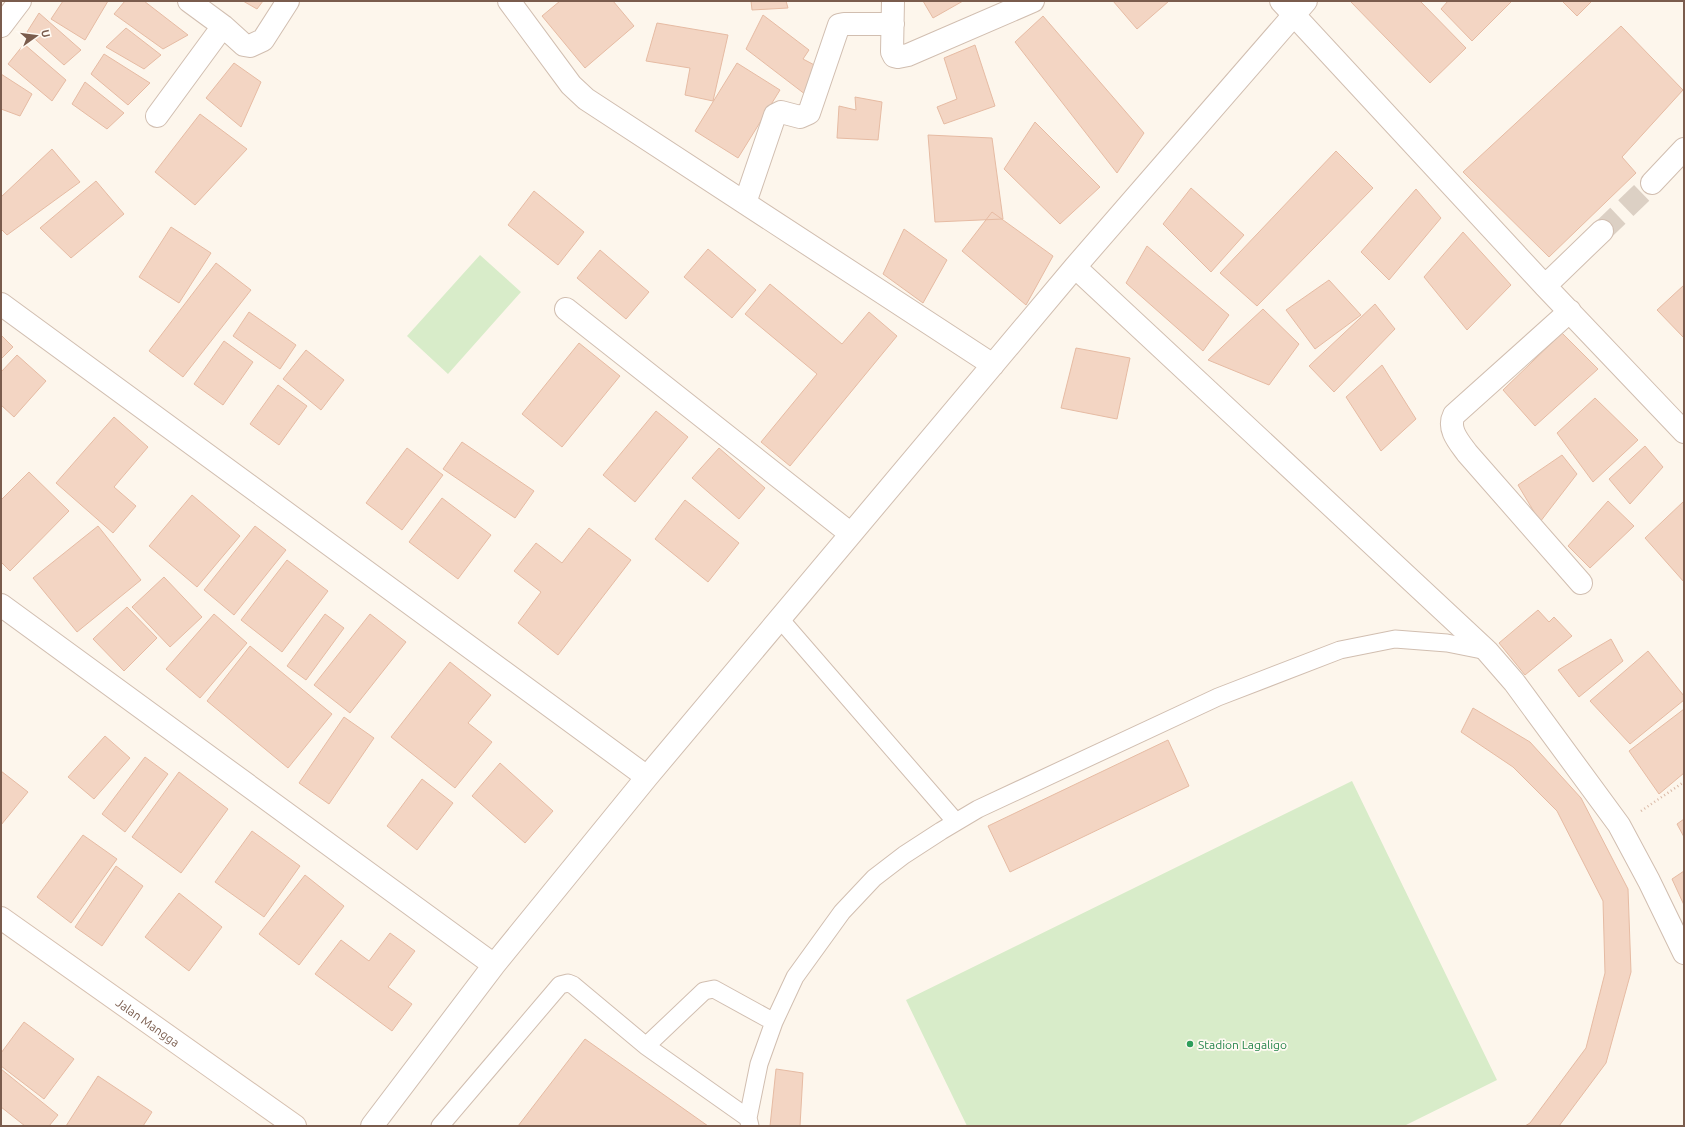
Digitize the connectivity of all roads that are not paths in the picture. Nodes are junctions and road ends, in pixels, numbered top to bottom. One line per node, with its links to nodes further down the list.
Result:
1 (20, 1): 9 (street)
2 (189, 1): 10 (street)
3 (288, 1): 10 (street)
4 (509, 1): 14 (street)
5 (893, 1): 8 (street)
6 (1033, 1): 8 (street)
7 (1294, 5): 16 (street); 17 (street)
8 (893, 24): 14 (street)
9 (1, 26)
10 (223, 26): 11 (street)
11 (157, 116)
12 (1684, 149): 13 (street)
13 (1652, 183)
14 (745, 203): 21 (street)
15 (1602, 231): 17 (street)
16 (1075, 267): 21 (street); 27 (street)
17 (1545, 286): 20 (street)
18 (1, 304): 28 (street)
19 (566, 309): 23 (street)
20 (1570, 311): 22 (street); 24 (street)
21 (993, 365): 23 (street)
22 (1684, 432)
23 (851, 534): 26 (street)
24 (1581, 583)
25 (1, 606): 32 (street)
26 (780, 619): 28 (street); 29 (lane)
27 (1487, 651): 29 (lane); 31 (street)
28 (647, 777): 32 (street)
29 (956, 822): 33 (lane)
30 (1, 918): 36 (street, Jalan Mangga)
31 (1684, 953)
32 (494, 966): 37 (street)
33 (774, 1022): 34 (lane); 35 (lane)
34 (646, 1046): 35 (lane); 38 (lane)
35 (749, 1122)
36 (295, 1126)
37 (372, 1126)
38 (440, 1126)

